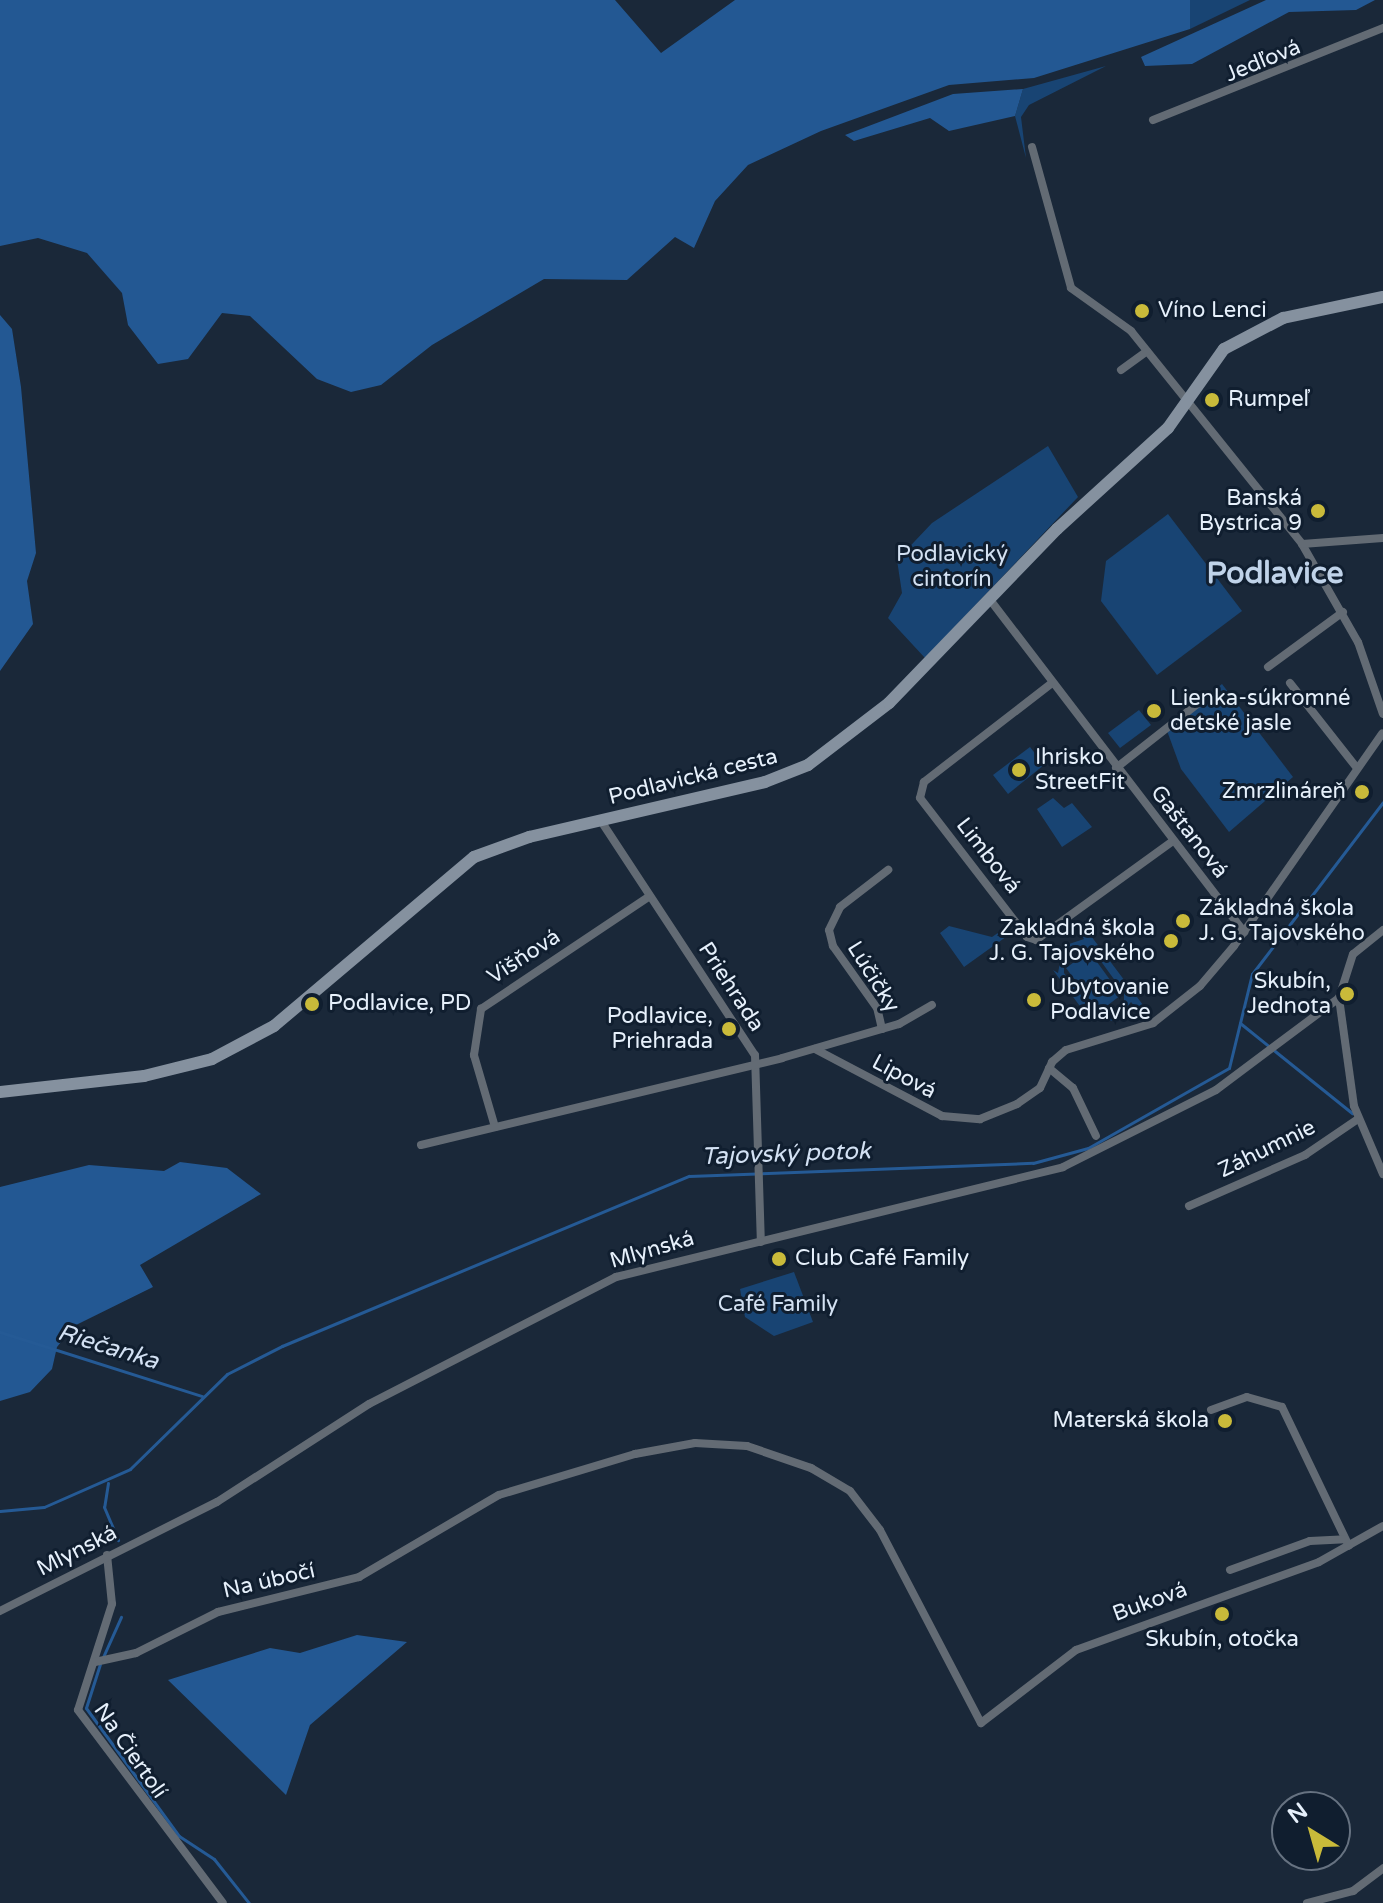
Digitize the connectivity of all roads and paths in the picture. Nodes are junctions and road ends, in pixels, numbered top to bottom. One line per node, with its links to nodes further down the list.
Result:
1 (1383, 28): 2 (street, Jedľová)
2 (1153, 120)
3 (1032, 147): 5 (street)
4 (1383, 297): 7 (main road, Podlavická cesta)
5 (1147, 351): 6 (street); 7 (street)
6 (1121, 370)
7 (1185, 400): 9 (street); 10 (main road, Podlavická cesta)
8 (1383, 538): 9 (street)
9 (1302, 544): 11 (street)
10 (991, 601): 13 (street, Gaštanová); 21 (main road, Podlavická cesta)
11 (1343, 612): 12 (street); 16 (street)
12 (1268, 667)
13 (1052, 683): 19 (street, Gaštanová); 22 (street, Limbová)
14 (1290, 683): 20 (street)
15 (1205, 698): 19 (street)
16 (1382, 707): 17 (street)
17 (1383, 714)
18 (1383, 733): 20 (street, Lipová)
19 (1116, 768): 22 (street, Gaštanová)
20 (1357, 768): 26 (street, Lipová)
21 (601, 821): 24 (street, Priehrada); 33 (main road, Podlavická cesta)
22 (1173, 841): 26 (street, Gaštanová)
23 (888, 870): 29 (street, Lúčičky)
24 (650, 896): 31 (street, Priehrada); 35 (street, Višňová)
25 (1383, 930): 27 (street)
26 (1244, 932): 32 (street, Lipová)
27 (1339, 998): 34 (street); 40 (street, Mlynská)
28 (932, 1005): 29 (street, Lúčičky)
29 (882, 1029): 30 (street, Lipová)
30 (815, 1049): 31 (street, Lipová); 32 (street, Lipová)
31 (757, 1064): 35 (street, Lipová); 40 (street, Priehrada)
32 (1049, 1068): 36 (street)
33 (0, 1092)
34 (1358, 1119): 38 (street); 39 (street, Záhumnie)
35 (495, 1127): 37 (street, Lipová)
36 (1096, 1136)
37 (421, 1145)
38 (1383, 1174)
39 (1189, 1206)
40 (761, 1242): 44 (street, Mlynská)
41 (1211, 1410): 43 (street)
42 (1383, 1526): 43 (street, Buková)
43 (1347, 1542): 45 (street, Buková); 48 (street, Buková)
44 (107, 1555): 46 (street, Mlynská); 47 (street, Na Čiertolí)
45 (1230, 1570)
46 (0, 1611)
47 (99, 1662): 48 (street, Na úbočí); 50 (street, Na Čiertolí)
48 (981, 1723)
49 (1383, 1868): 51 (street)
50 (223, 1903)
51 (1307, 1903)

